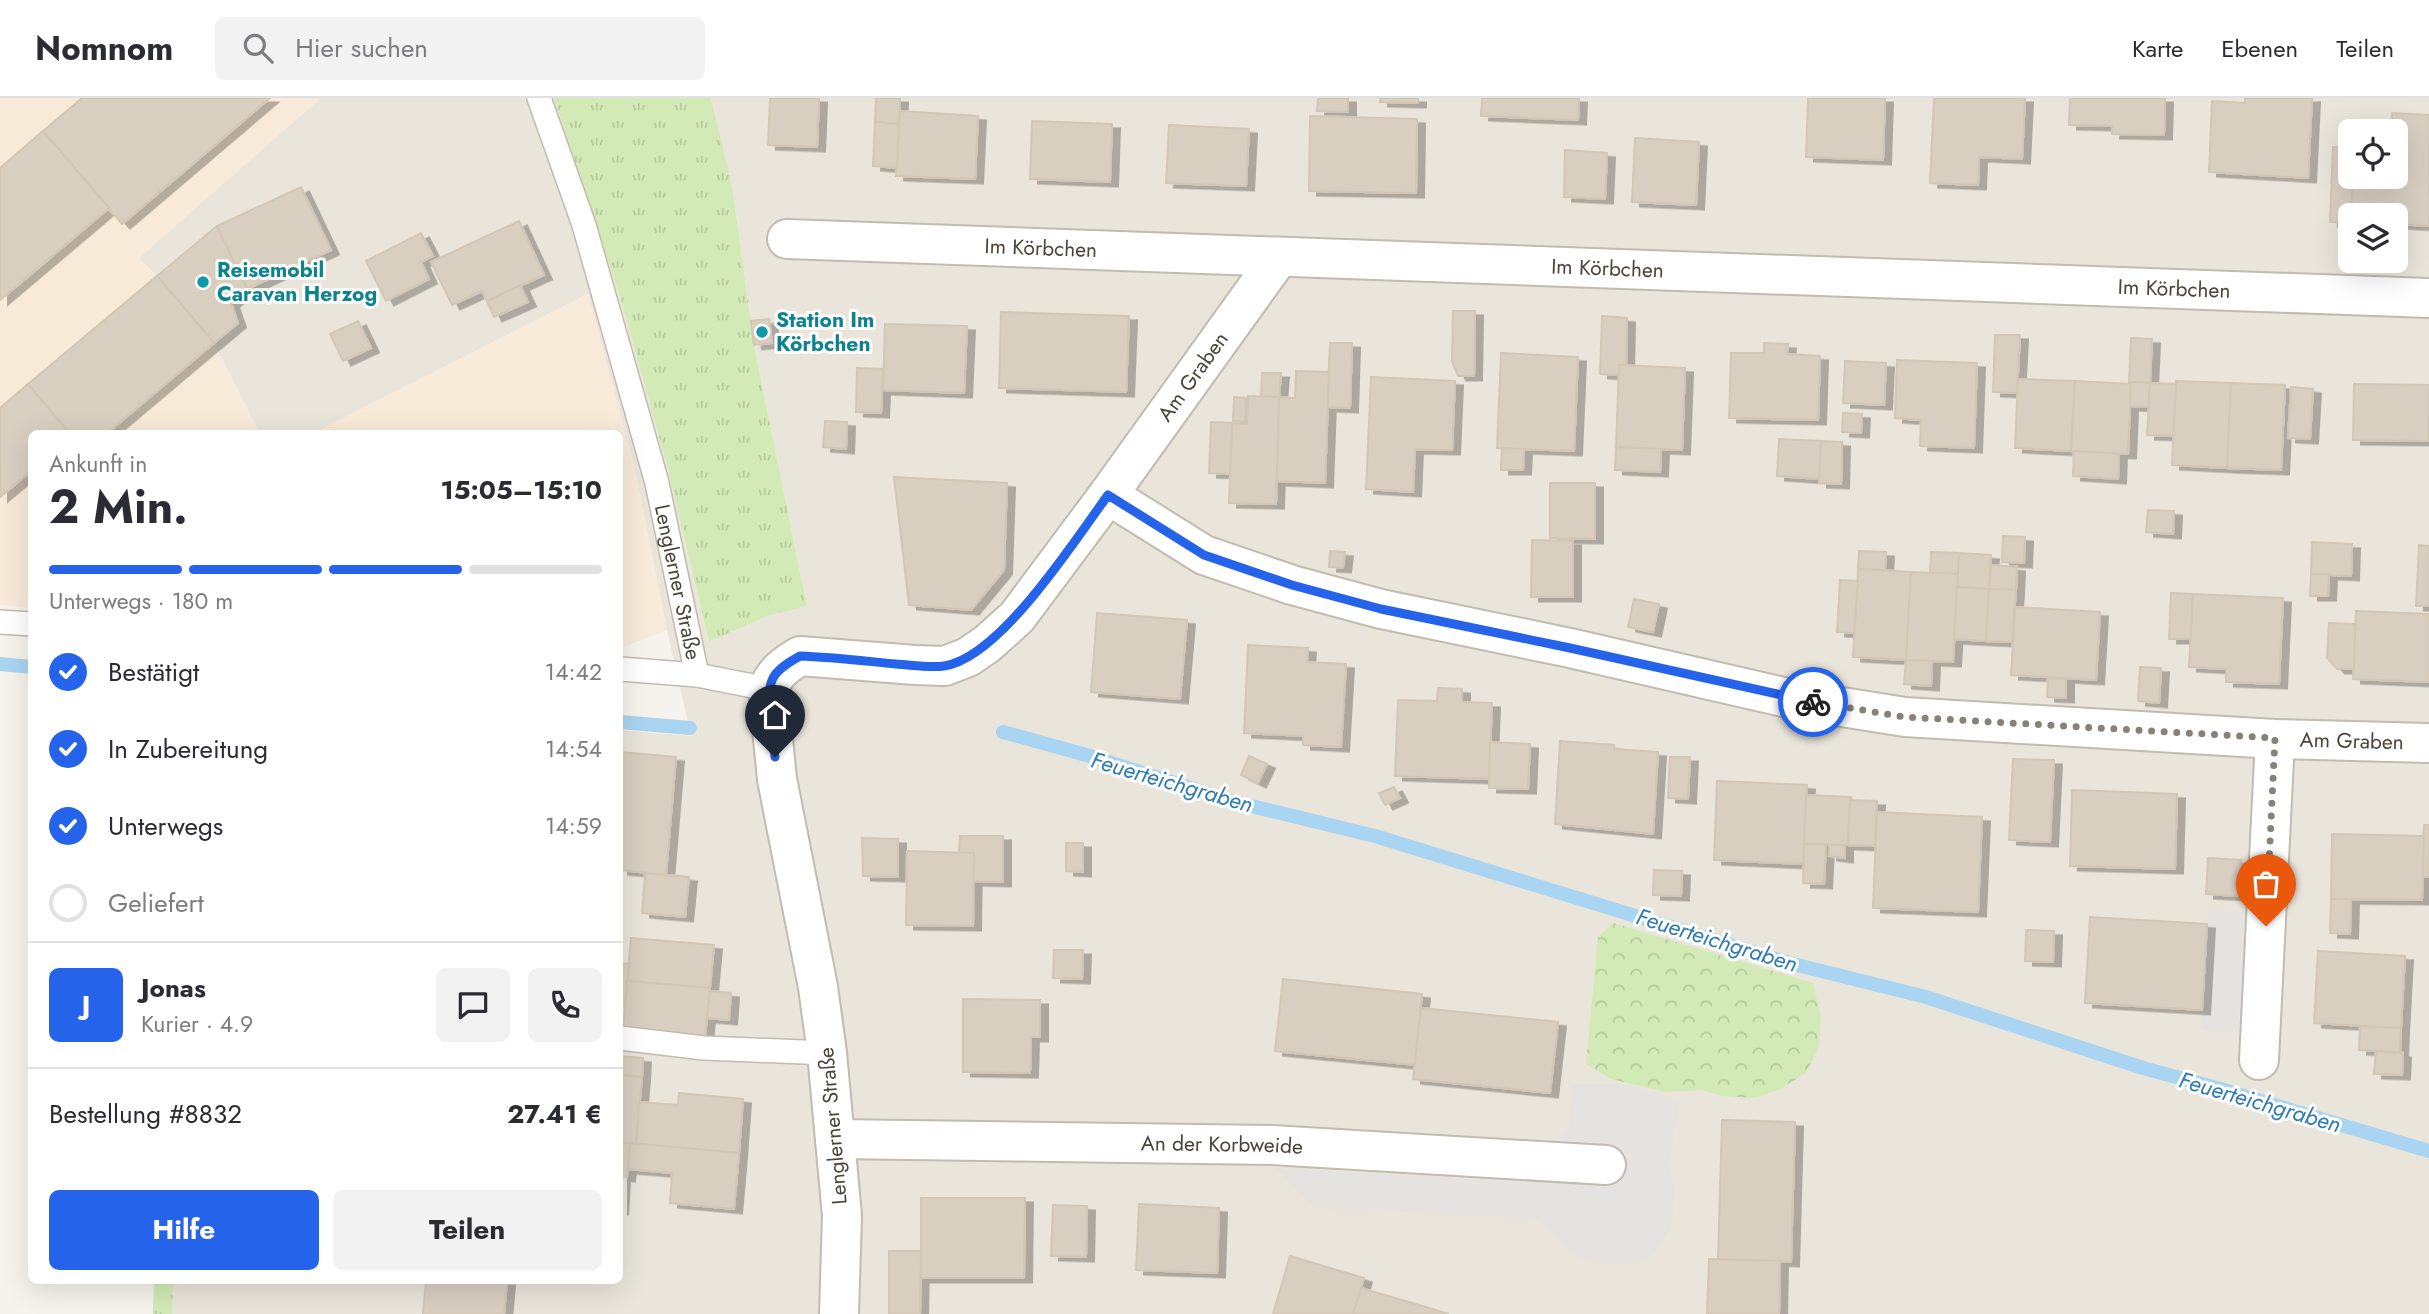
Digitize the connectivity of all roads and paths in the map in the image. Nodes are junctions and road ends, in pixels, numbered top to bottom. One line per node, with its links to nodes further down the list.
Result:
1 (539, 98): 9 (lane, Lenglerner Straße)
2 (787, 239): 3 (street, Im Körbchen)
3 (1279, 257): 4 (street, Im Körbchen); 5 (street, Am Graben)
4 (2429, 299)
5 (1108, 495): 10 (street, Am Graben); 11 (street, Am Graben)
6 (0, 622): 7 (lane)
7 (28, 624)
8 (623, 669): 9 (lane)
9 (697, 675): 10 (lane, Lenglerner Straße)
10 (768, 689): 14 (street, Lenglerner Straße)
11 (2275, 738): 12 (street, Am Graben); 15 (street, Am Graben)
12 (2429, 743)
13 (623, 1038): 14 (lane)
14 (827, 1053): 16 (street, Lenglerner Straße)
15 (2259, 1060)
16 (835, 1139): 17 (street, An der Korbweide); 18 (street, Lenglerner Straße)
17 (1606, 1165)
18 (839, 1314)

